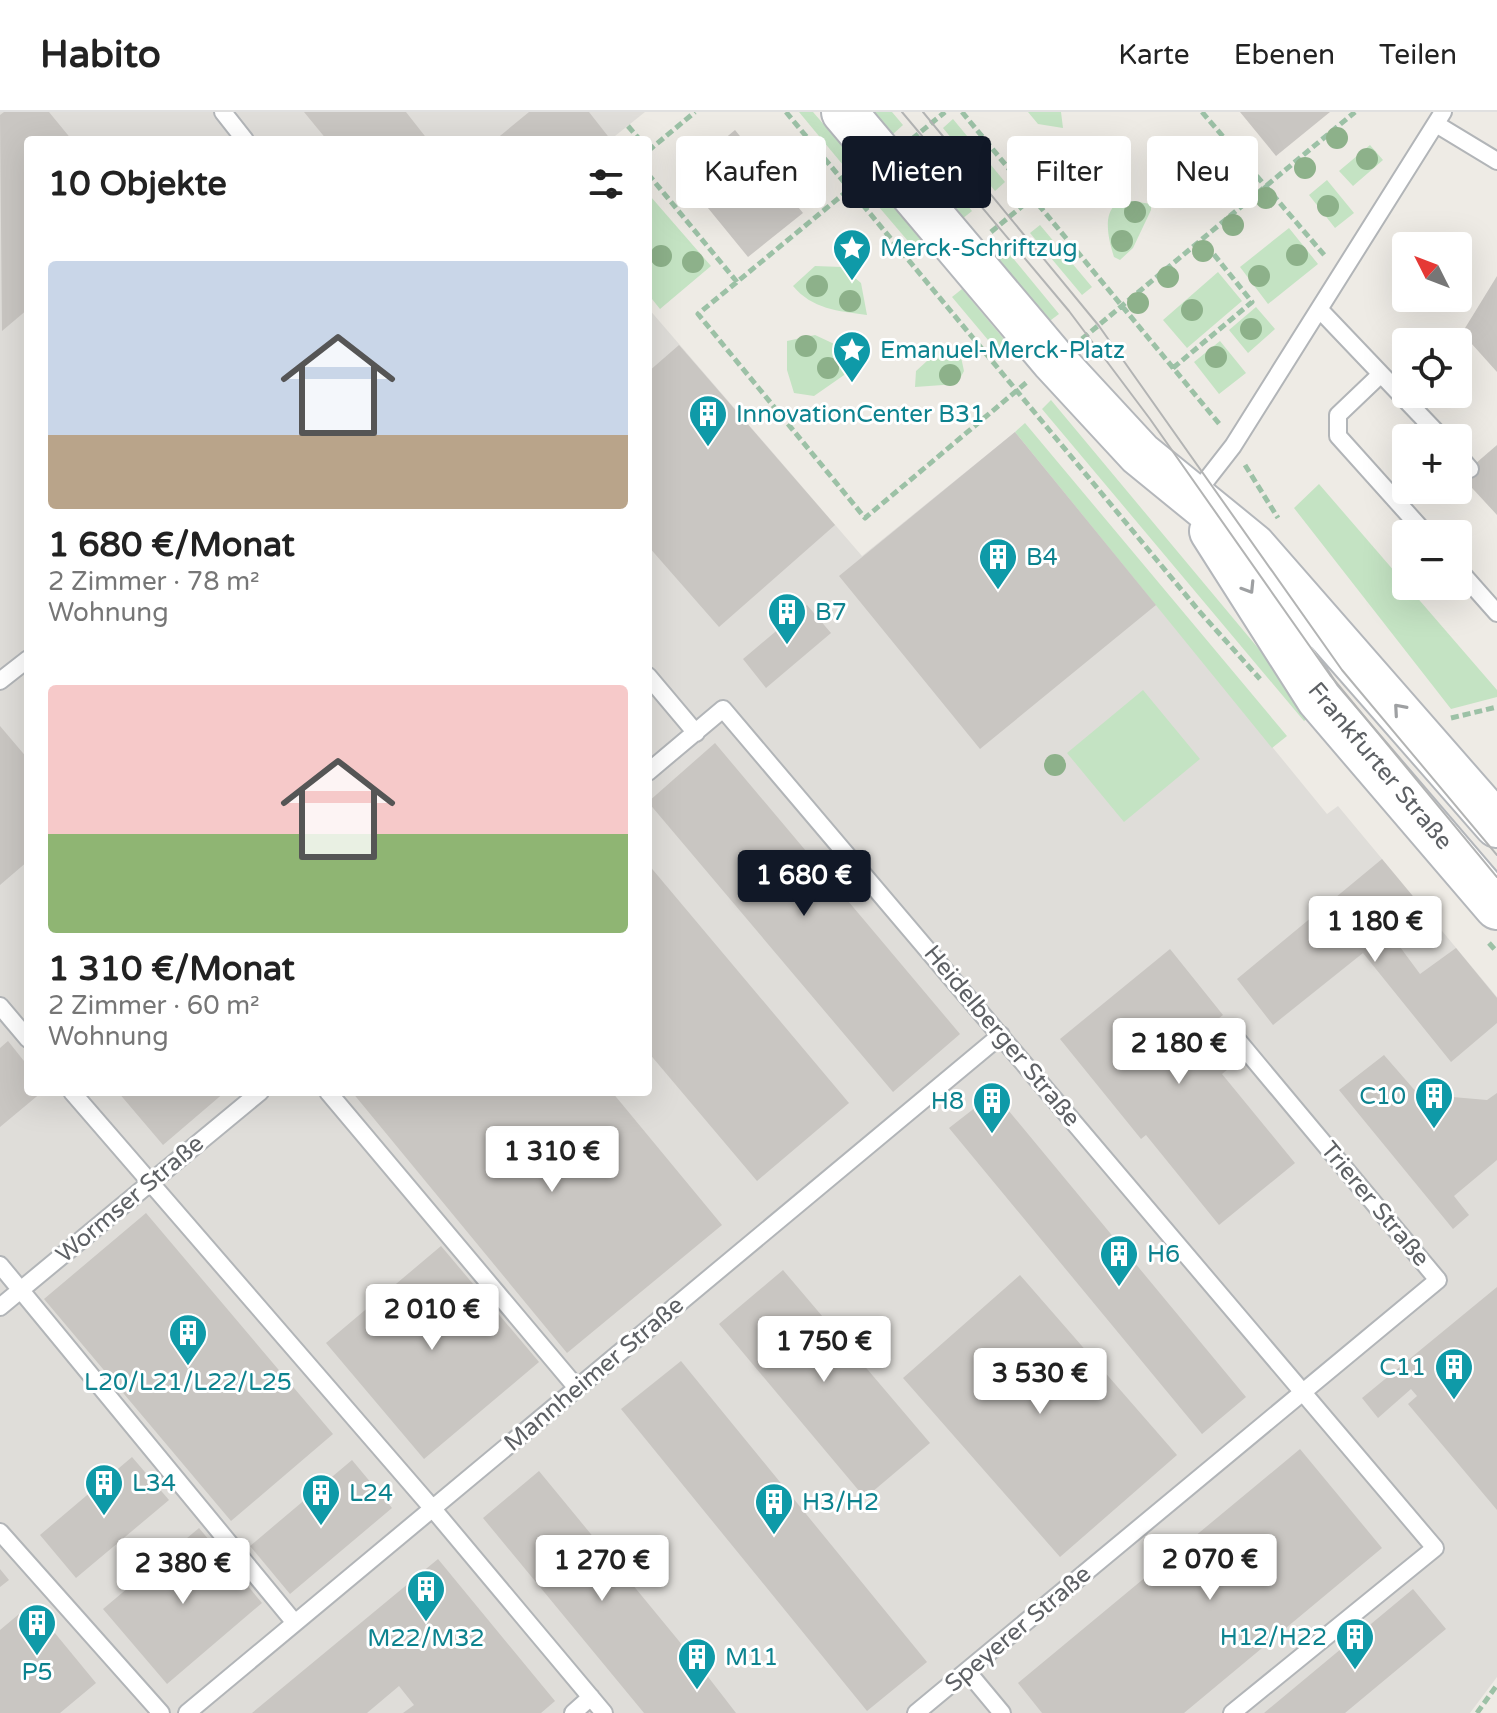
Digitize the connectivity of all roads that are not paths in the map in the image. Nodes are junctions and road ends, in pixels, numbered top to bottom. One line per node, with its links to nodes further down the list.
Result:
1 (223, 112): 4 (lane)
2 (844, 112): 9 (main road, Frankfurter Straße)
3 (1440, 118): 5 (lane); 6 (lane)
4 (242, 136)
5 (1497, 161)
6 (1320, 310): 7 (lane); 9 (lane)
7 (1381, 374): 8 (lane); 10 (lane)
8 (1429, 424)
9 (1192, 498): 18 (main road, Frankfurter Straße, one-way to 9); 19 (main road, Frankfurter Straße, one-way to 19)
10 (1413, 520)
11 (1472, 585): 12 (lane)
12 (1497, 613)
13 (24, 662): 14 (lane)
14 (0, 681)
15 (652, 681): 16 (lane)
16 (696, 733): 17 (lane); 23 (lane, Heidelberger Straße)
17 (652, 769)
18 (1497, 825)
19 (1497, 907)
20 (0, 1006): 22 (lane)
21 (1230, 1031): 32 (lane, Trierer Straße)
22 (24, 1034)
23 (1001, 1035): 31 (lane, Mannheimer Straße); 32 (lane, Heidelberger Straße)
24 (75, 1096): 27 (lane)
25 (255, 1096): 27 (lane, Wormser Straße)
26 (331, 1096): 31 (lane)
27 (149, 1183): 29 (lane, Wormser Straße); 33 (lane)
28 (0, 1265): 29 (lane)
29 (21, 1290): 30 (lane, Wormser Straße); 35 (lane)
30 (0, 1307)
31 (577, 1388): 33 (lane, Mannheimer Straße)
32 (1303, 1391): 36 (lane, Speyerer Straße); 44 (lane, Heidelberger Straße)
33 (433, 1509): 35 (lane, Mannheimer Straße); 37 (lane)
34 (0, 1532): 38 (lane)
35 (295, 1623): 39 (lane, Mannheimer Straße)
36 (967, 1671): 42 (lane, Speyerer Straße); 43 (lane)
37 (591, 1697): 40 (lane); 41 (lane)
38 (161, 1713)
39 (187, 1713)
40 (573, 1713)
41 (604, 1713)
42 (916, 1713)
43 (1002, 1713)
44 (1232, 1713)

